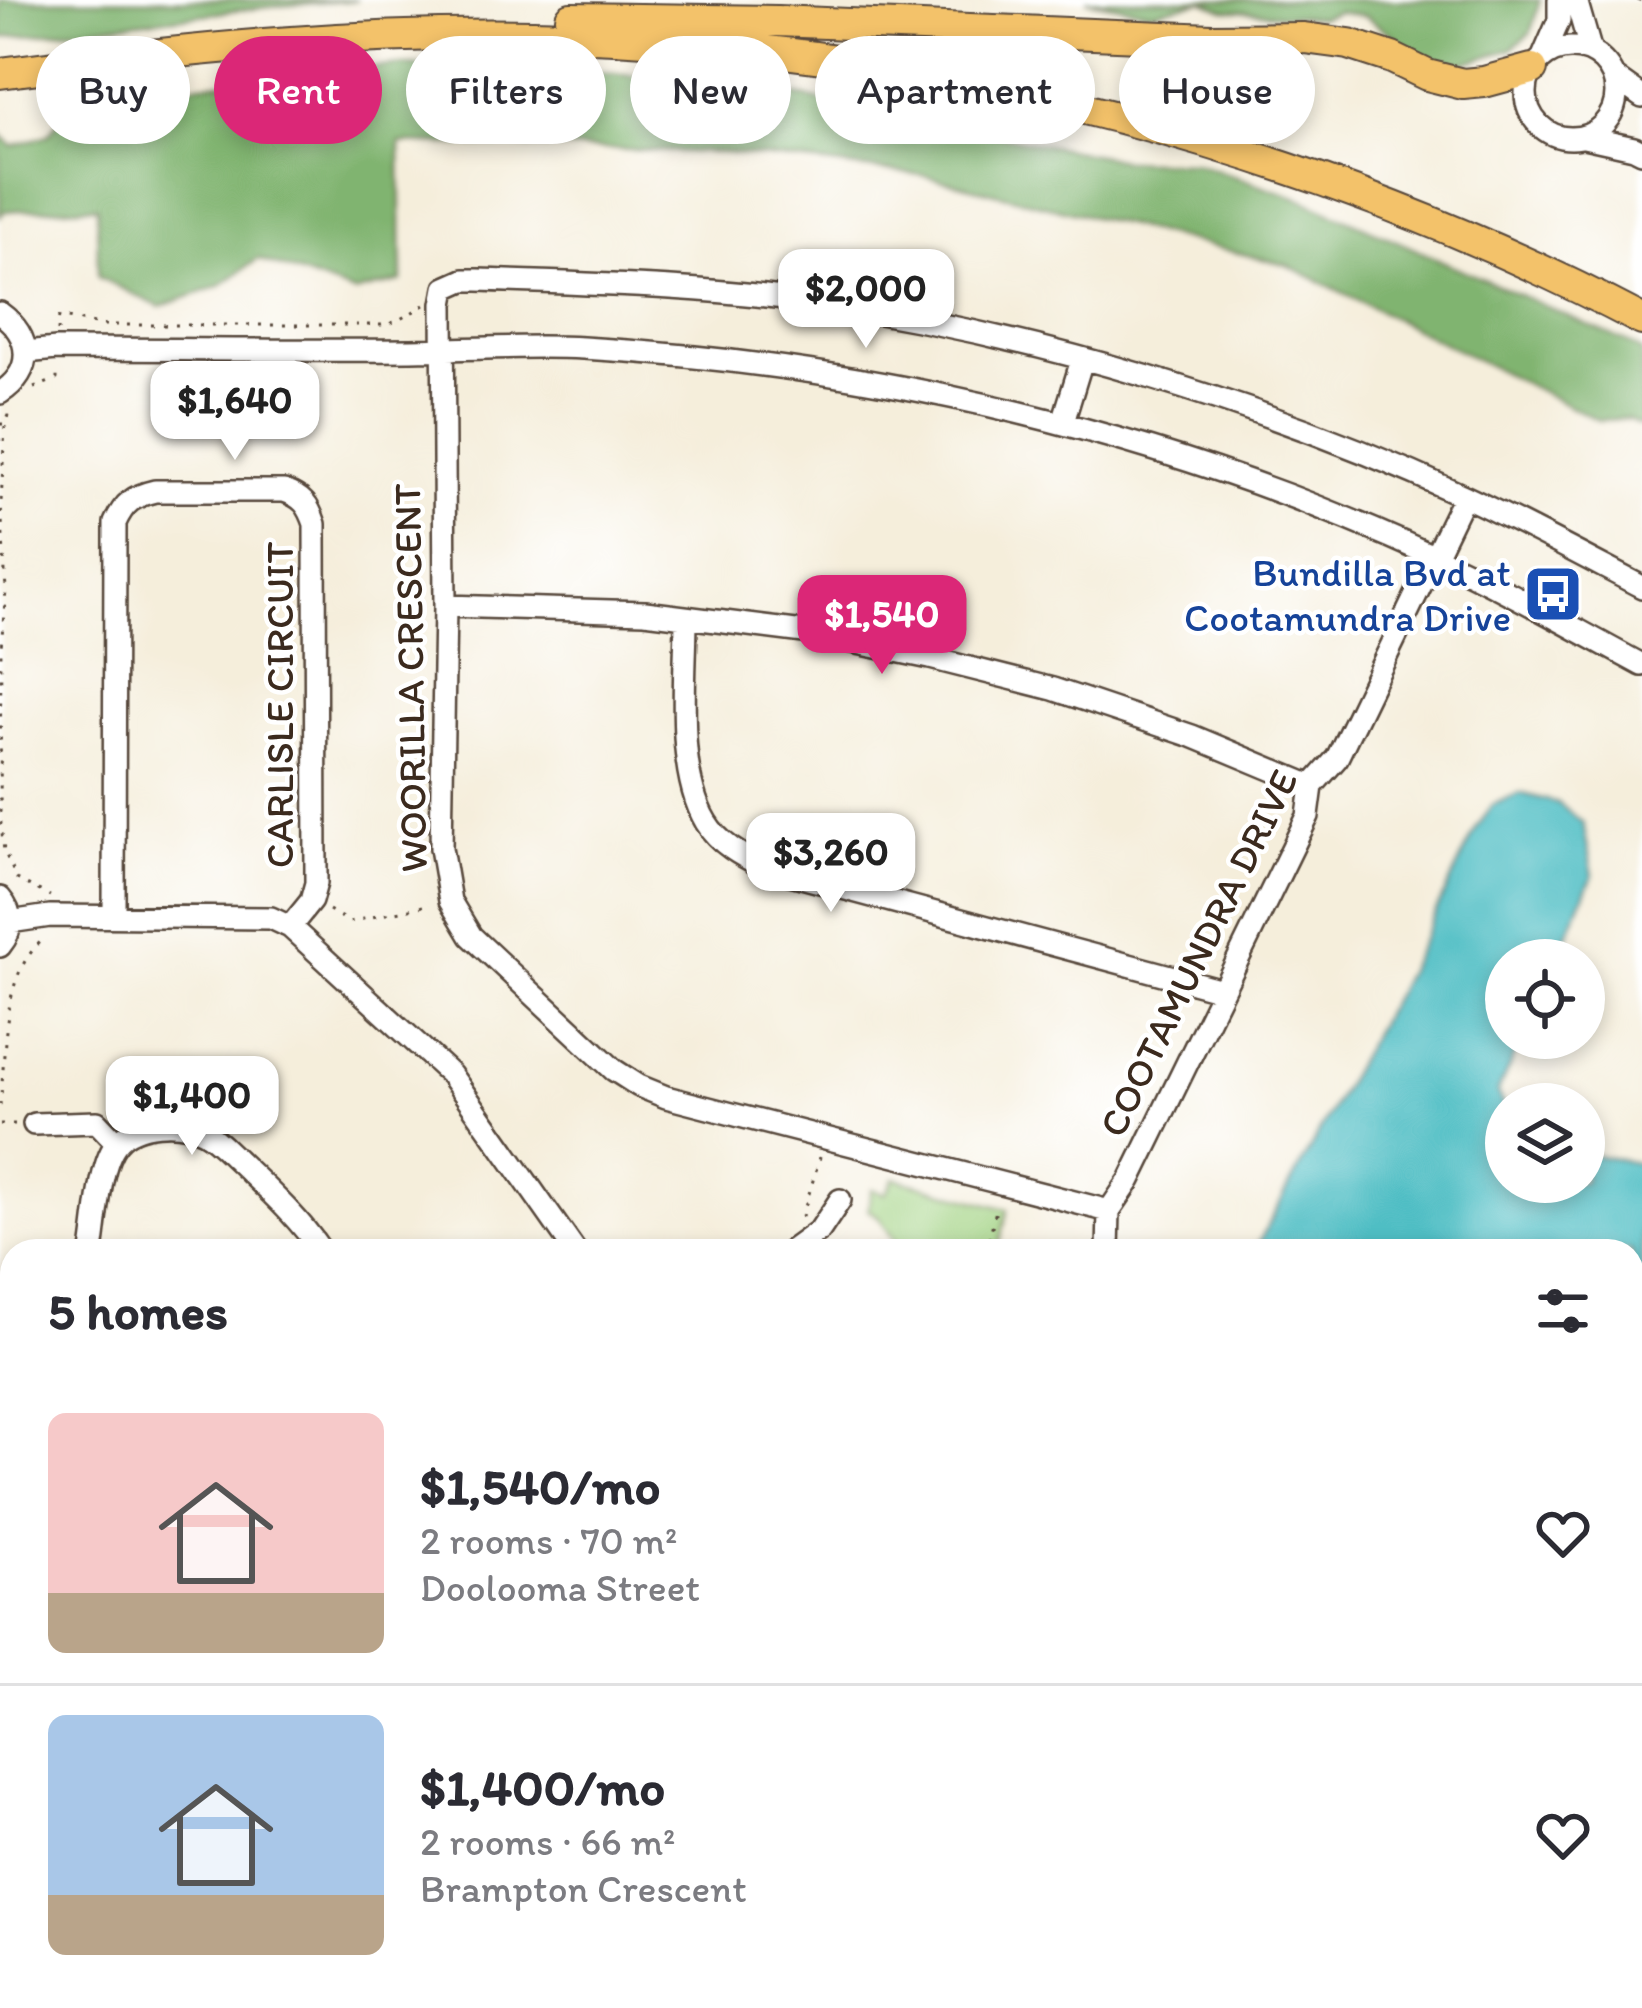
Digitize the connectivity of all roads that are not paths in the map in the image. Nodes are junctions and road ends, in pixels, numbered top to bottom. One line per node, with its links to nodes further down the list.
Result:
1 (1559, 0): 5 (street)
2 (1576, 0): 4 (street)
3 (504, 35): 5 (highway); 6 (highway); 12 (highway)
4 (1591, 52): 5 (street); 7 (street)
5 (1538, 63): 9 (street)
6 (0, 73)
7 (1614, 77): 8 (street); 9 (street)
8 (1642, 98)
9 (1584, 137): 10 (street)
10 (1642, 152)
11 (0, 313): 14 (street)
12 (1642, 320)
13 (442, 349): 14 (street); 15 (street, WOORILLA CRESCENT); 17 (street); 21 (street, WOORILLA CRESCENT)
14 (26, 352): 16 (street)
15 (1082, 360): 17 (street); 18 (street)
16 (0, 393)
17 (1064, 422): 19 (street)
18 (1464, 496): 19 (street, COOTAMUNDRA DRIVE); 20 (street)
19 (1434, 556): 23 (street); 24 (street, COOTAMUNDRA DRIVE)
20 (1642, 586)
21 (445, 606): 22 (street); 34 (street, WOORILLA CRESCENT)
22 (686, 617): 24 (street); 30 (street)
23 (1642, 664)
24 (1312, 786): 30 (street, COOTAMUNDRA DRIVE)
25 (0, 898): 27 (street)
26 (114, 916): 27 (street); 28 (street); 28 (street, CARLISLE CIRCUIT)
27 (10, 922): 29 (street)
28 (290, 928): 37 (street)
29 (0, 946)
30 (1222, 990): 34 (street, COOTAMUNDRA DRIVE)
31 (34, 1124): 32 (street)
32 (117, 1143): 35 (street); 36 (street)
33 (839, 1200): 38 (street)
34 (1108, 1211): 39 (street)
35 (94, 1239)
36 (312, 1239)
37 (567, 1239)
38 (796, 1239)
39 (1108, 1239)

